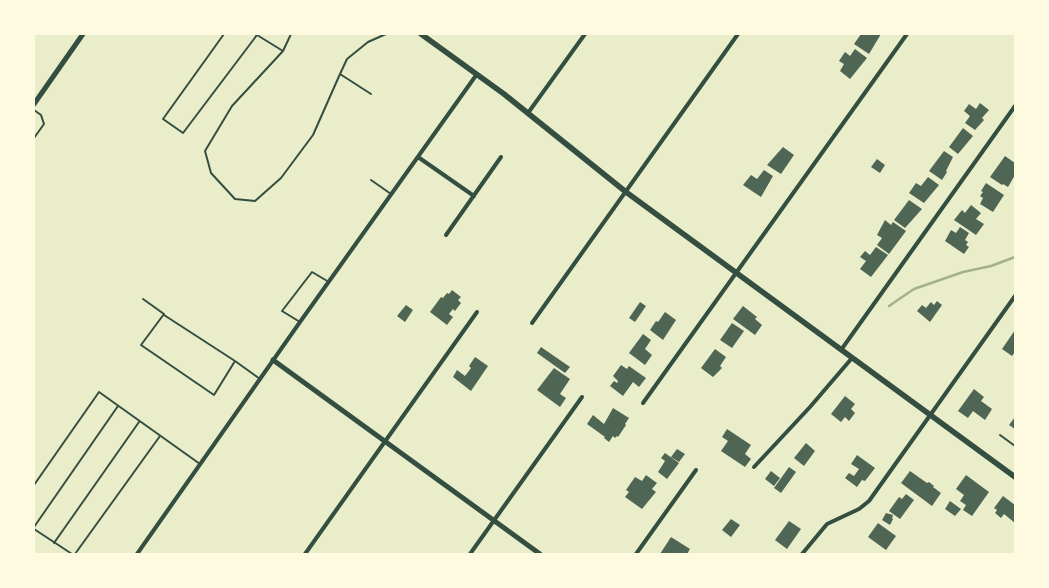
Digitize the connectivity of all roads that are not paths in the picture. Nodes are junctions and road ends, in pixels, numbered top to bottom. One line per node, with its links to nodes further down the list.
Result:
1 (83, 34): 15 (street)
2 (224, 34): 3 (lane)
3 (256, 34): 11 (lane)
4 (291, 34): 11 (lane)
5 (386, 34): 12 (lane)
6 (421, 34): 10 (main road)
7 (585, 34): 18 (street)
8 (738, 34): 23 (street)
9 (907, 34): 27 (street)
10 (431, 36): 13 (main road)
11 (283, 52): 12 (lane)
12 (340, 74): 14 (lane)
13 (477, 74): 18 (main road); 20 (street)
14 (370, 94)
15 (34, 104)
16 (1015, 106): 35 (street)
17 (34, 110): 19 (lane)
18 (528, 113): 23 (main road)
19 (34, 138)
20 (418, 157): 24 (street); 25 (street)
21 (501, 157): 25 (street)
22 (371, 180): 24 (lane)
23 (626, 192): 27 (main road); 34 (street)
24 (392, 194): 28 (street)
25 (474, 196): 26 (street)
26 (446, 234)
27 (736, 273): 35 (main road); 41 (street)
28 (329, 282): 33 (street); 33 (lane)
29 (1015, 296): 43 (street)
30 (142, 299): 32 (lane)
31 (477, 312): 47 (street)
32 (164, 314): 38 (lane); 38 (lane)
33 (300, 322): 37 (street)
34 (532, 323)
35 (841, 350): 36 (main road)
36 (852, 358): 43 (main road); 50 (street)
37 (274, 360): 39 (street); 47 (street)
38 (235, 361): 39 (lane)
39 (260, 379): 49 (street)
40 (582, 397): 54 (street)
41 (642, 402)
42 (118, 406): 44 (lane); 53 (lane); 55 (lane)
43 (931, 416): 52 (main road); 63 (street)
44 (139, 421): 46 (lane); 56 (lane)
45 (1000, 435): 48 (lane)
46 (160, 436): 49 (lane); 57 (lane)
47 (385, 441): 54 (street); 59 (street)
48 (1015, 446)
49 (200, 465): 58 (street)
50 (754, 467)
51 (696, 470): 62 (street)
52 (1015, 477)
53 (34, 485)
54 (494, 520): 60 (street); 61 (street)
55 (34, 528): 56 (lane)
56 (54, 542): 57 (lane)
57 (74, 554)
58 (137, 554)
59 (305, 554)
60 (470, 554)
61 (540, 554)
62 (636, 554)
63 (802, 554)

